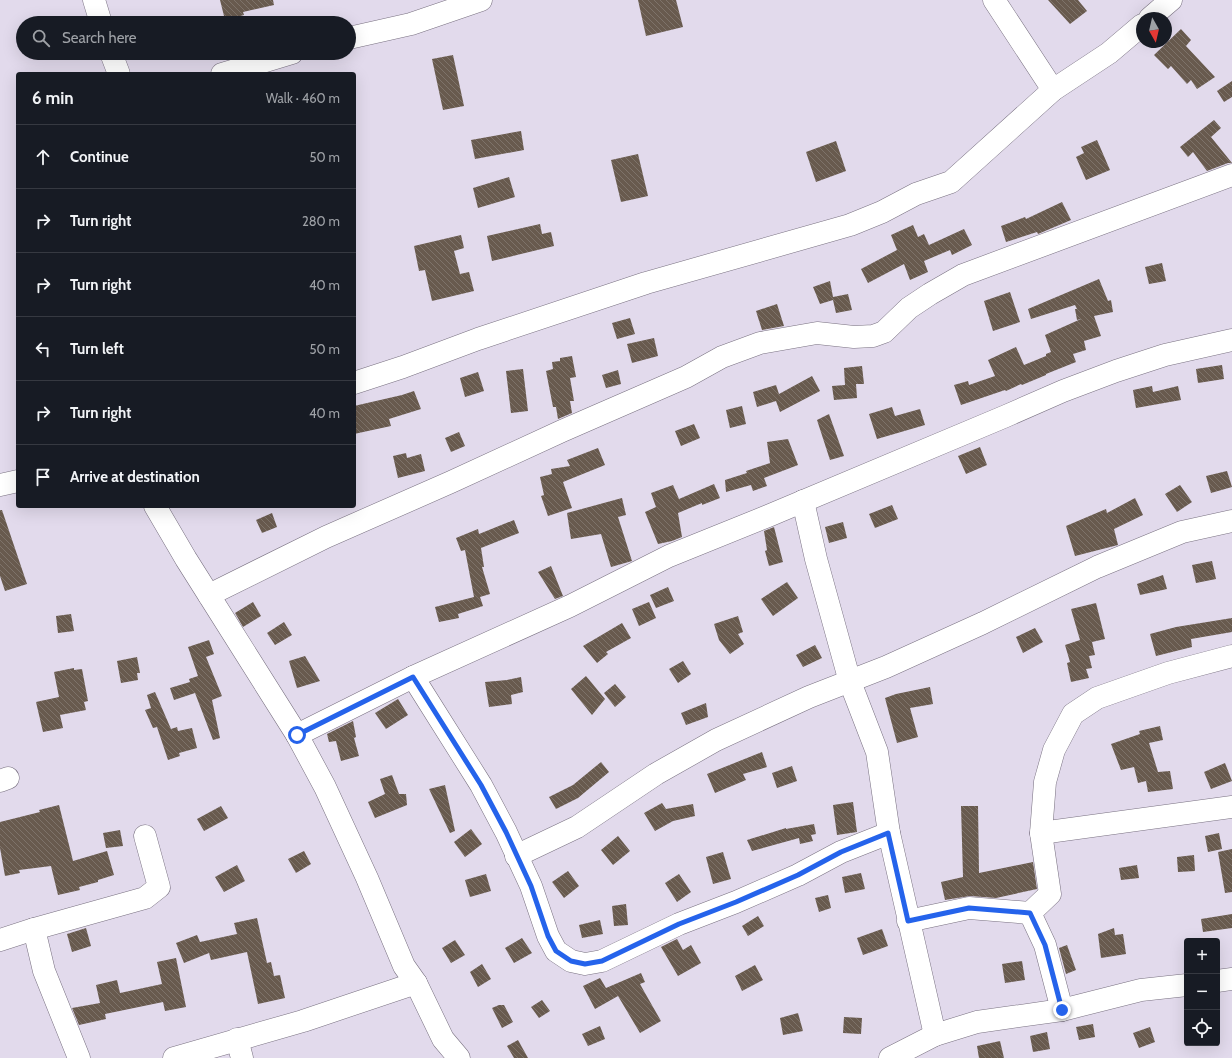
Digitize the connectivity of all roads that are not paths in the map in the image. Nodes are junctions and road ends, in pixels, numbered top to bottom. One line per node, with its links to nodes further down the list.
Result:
1 (94, 0): 6 (street)
2 (481, 0): 8 (street)
3 (994, 0): 13 (street)
4 (1171, 0): 5 (street)
5 (1157, 12)
6 (99, 16)
7 (1136, 30): 13 (street)
8 (356, 36)
9 (114, 60): 11 (street)
10 (269, 60): 12 (street)
11 (118, 72)
12 (229, 72)
13 (1053, 90): 16 (street)
14 (1232, 175): 22 (street)
15 (1232, 340): 19 (street)
16 (356, 382)
17 (16, 481): 18 (street)
18 (0, 485)
19 (803, 501): 24 (street); 25 (street)
20 (156, 508): 22 (street)
21 (1232, 521): 25 (street)
22 (209, 596): 26 (street)
23 (1232, 656): 29 (street)
24 (413, 677): 26 (street); 31 (street)
25 (850, 682): 28 (street); 31 (street)
26 (297, 735): 38 (street)
27 (1232, 807): 29 (street)
28 (888, 833): 31 (street); 33 (street)
29 (1041, 833): 32 (street)
30 (145, 836): 34 (street)
31 (516, 856)
32 (1030, 913): 33 (street); 40 (street)
33 (908, 921): 41 (street)
34 (34, 929): 35 (street); 43 (street)
35 (0, 940)
36 (1232, 979): 37 (street)
37 (1220, 981)
38 (416, 983): 42 (street); 45 (street)
39 (1184, 985): 40 (street)
40 (1062, 1010): 41 (street)
41 (935, 1035): 46 (street)
42 (239, 1049): 44 (street)
43 (79, 1058)
44 (174, 1058)
45 (459, 1058)
46 (890, 1058)

